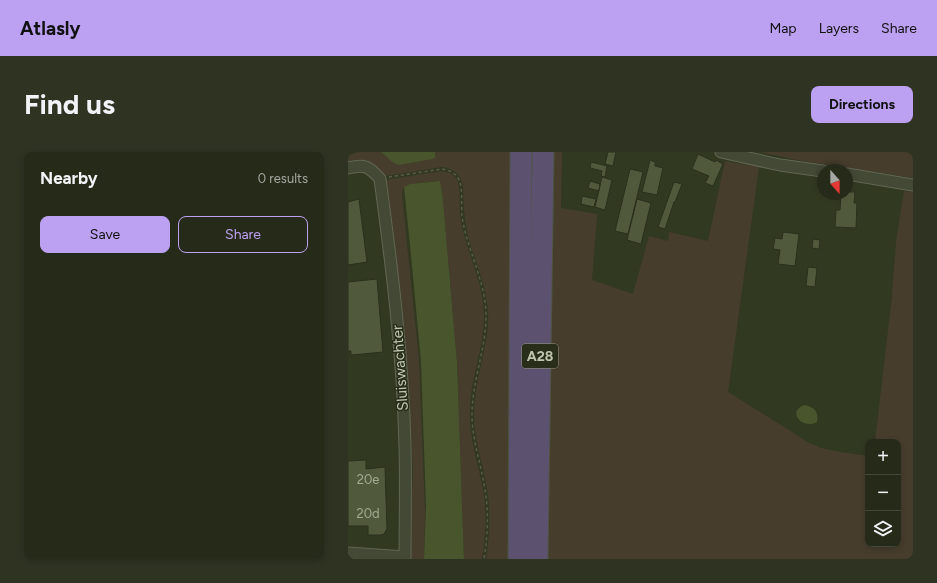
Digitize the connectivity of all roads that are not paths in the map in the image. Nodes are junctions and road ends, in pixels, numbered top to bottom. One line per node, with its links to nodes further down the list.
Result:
1 (521, 152): 10 (highway, A28)
2 (543, 152): 11 (highway, A28)
3 (721, 152): 5 (street)
4 (348, 168): 9 (street, Sluiswachter)
5 (817, 170)
6 (853, 175): 7 (street)
7 (913, 185)
8 (348, 553): 9 (street)
9 (405, 558)
10 (519, 559)
11 (537, 559)

